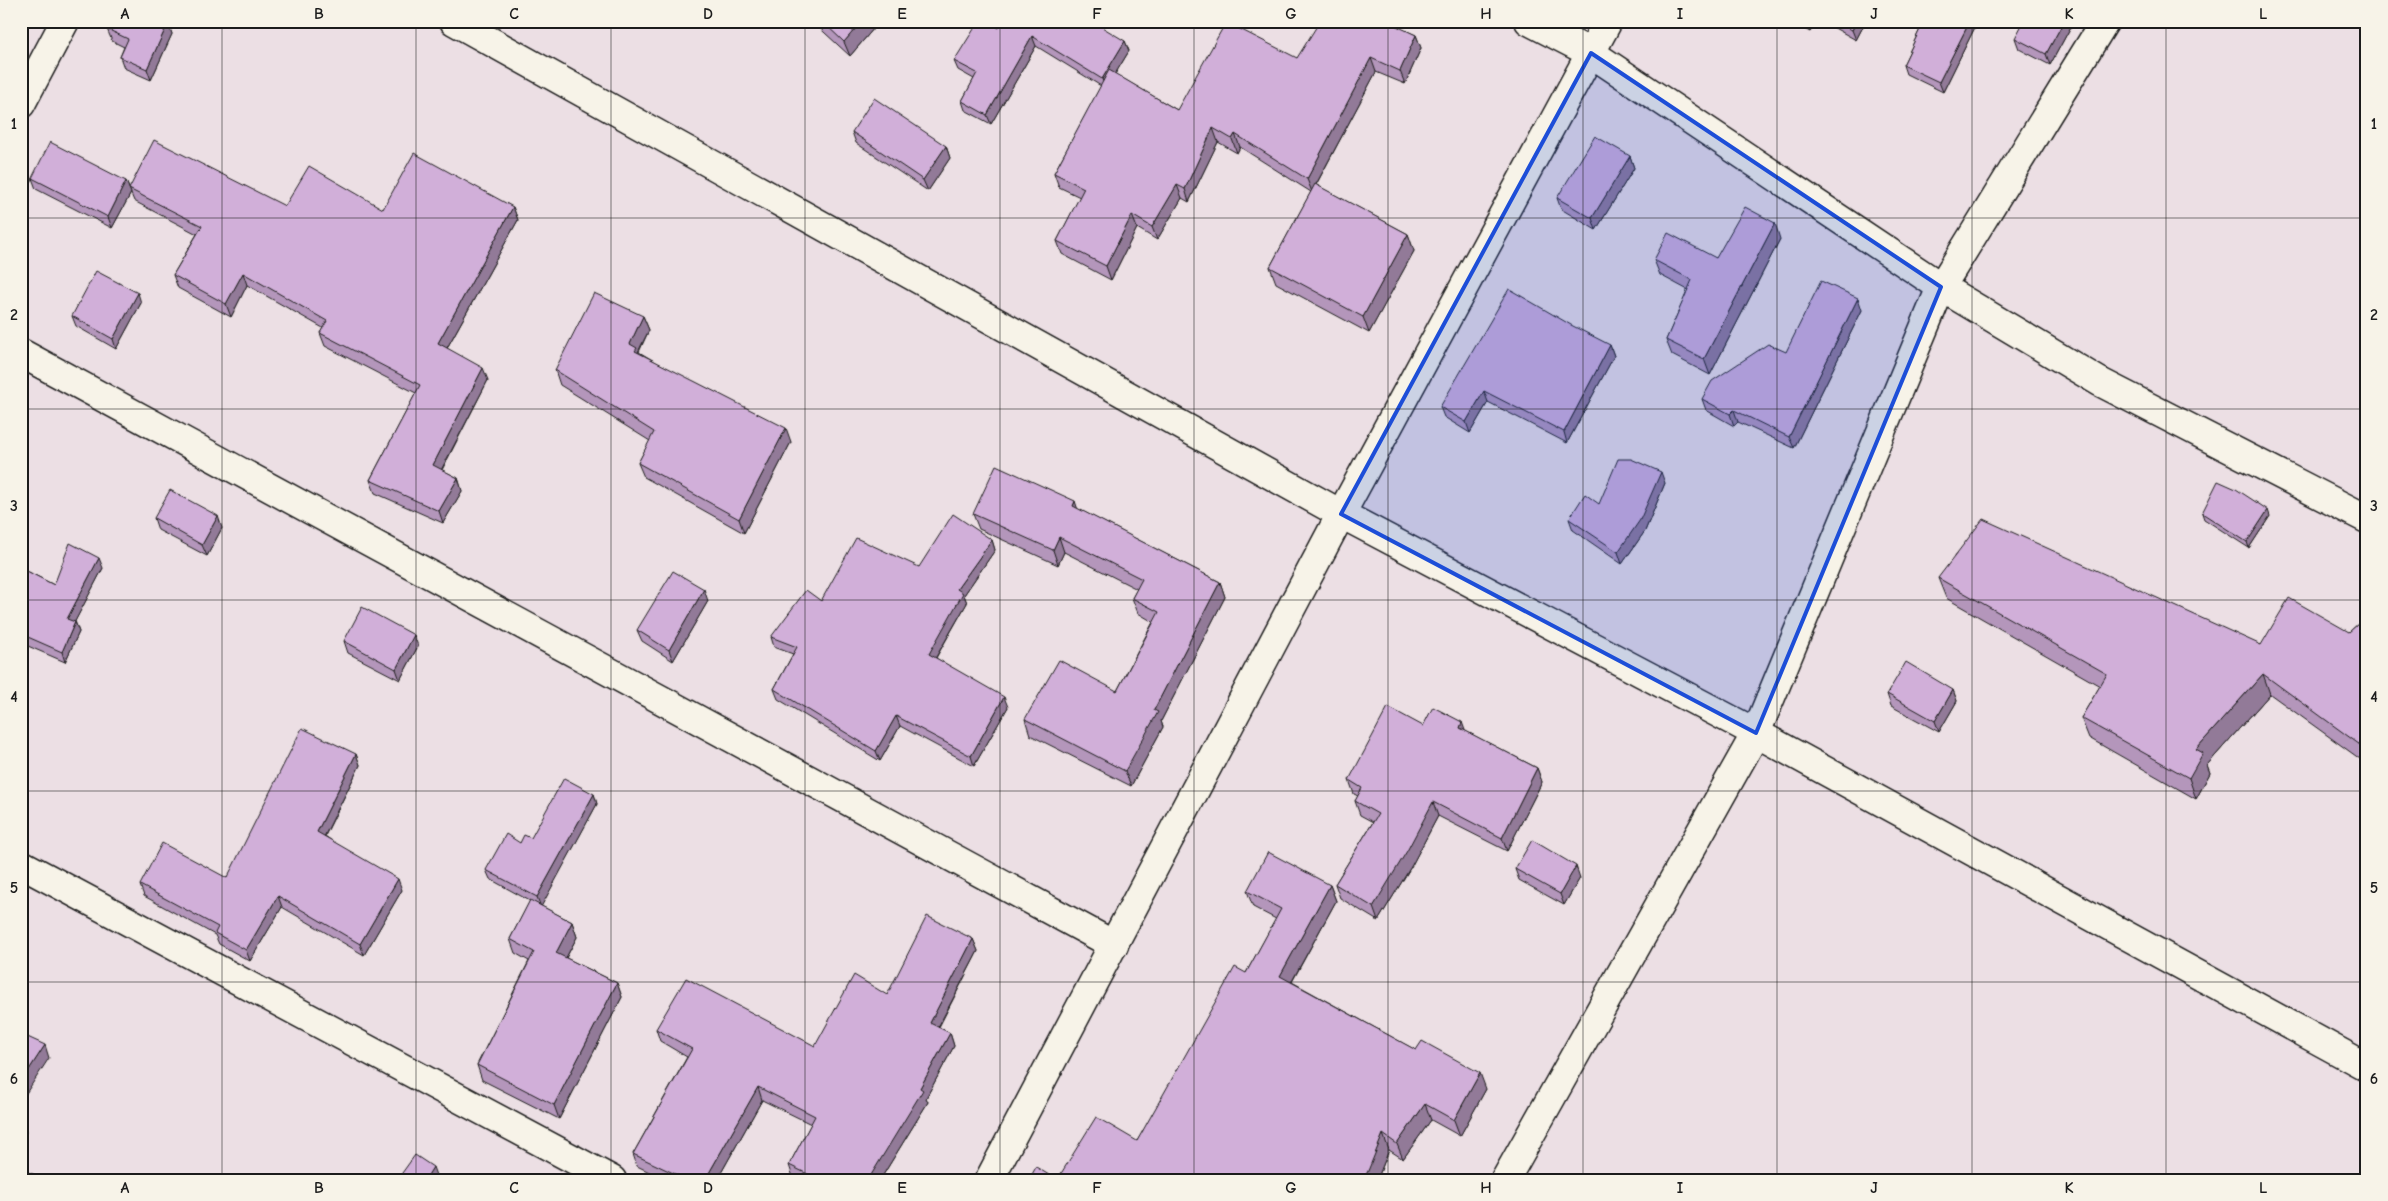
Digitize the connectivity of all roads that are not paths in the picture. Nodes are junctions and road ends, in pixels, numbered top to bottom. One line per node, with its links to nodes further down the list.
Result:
1 (65, 21): 7 (street)
2 (454, 21): 10 (street)
3 (1529, 21): 6 (street)
4 (1608, 21): 6 (street)
5 (2104, 21): 8 (street)
6 (1592, 54): 8 (street); 10 (street)
7 (21, 104)
8 (1941, 287): 11 (street); 12 (street)
9 (21, 353): 14 (street)
10 (1340, 514): 12 (street); 14 (street)
11 (2367, 519)
12 (1756, 733): 15 (street); 18 (street)
13 (21, 864): 16 (street)
14 (1114, 945): 17 (street)
15 (2367, 1067)
16 (612, 1180)
17 (989, 1180)
18 (1505, 1180)

